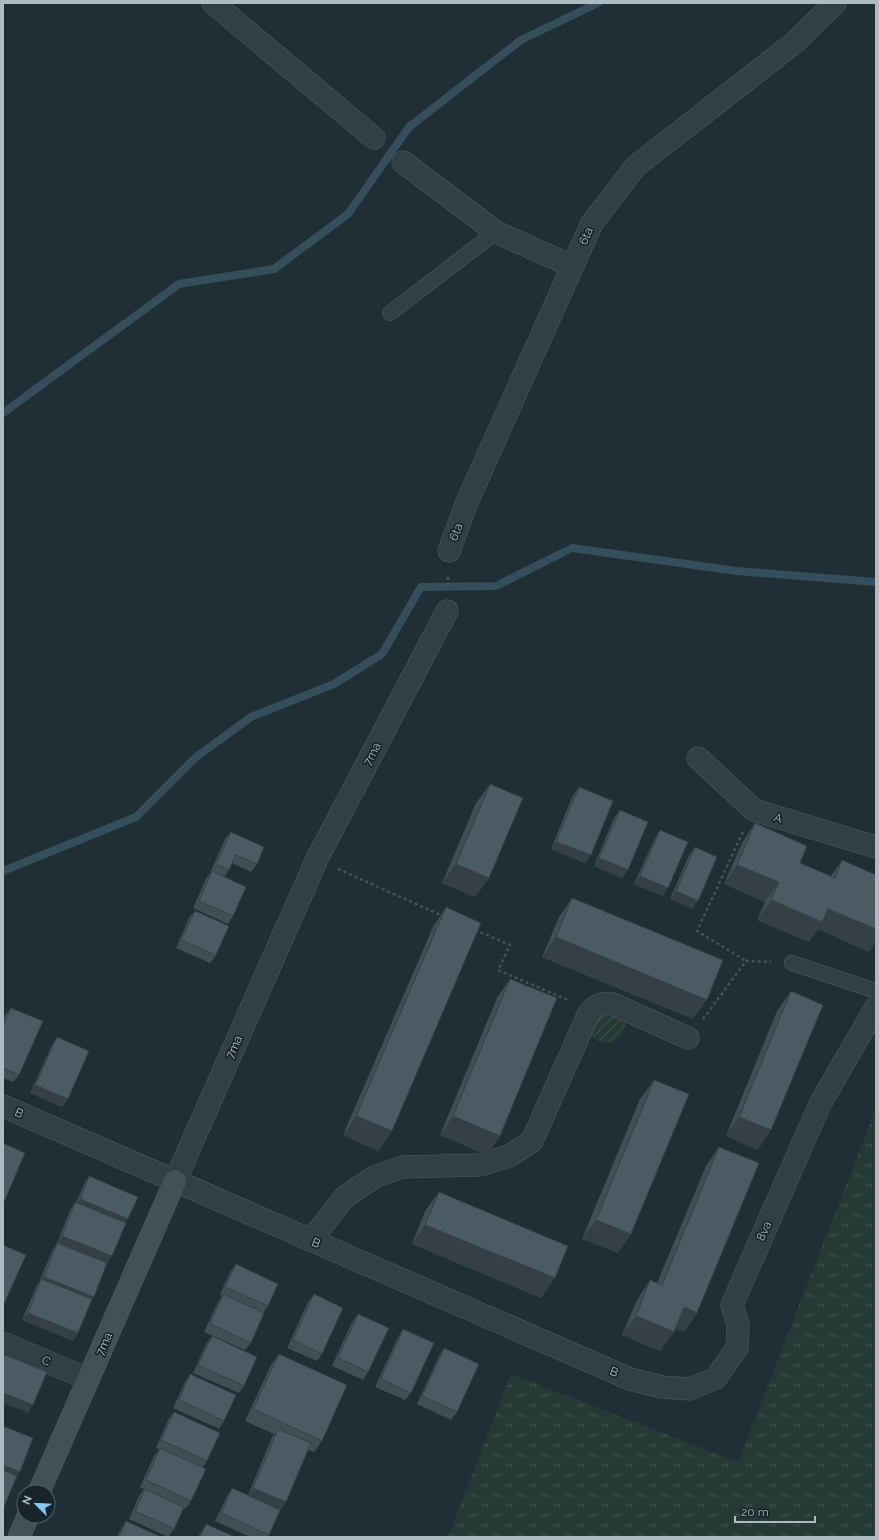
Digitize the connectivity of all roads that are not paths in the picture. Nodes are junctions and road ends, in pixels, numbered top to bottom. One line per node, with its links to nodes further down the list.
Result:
1 (213, 3): 3 (street)
2 (835, 3): 6 (street, 6ta)
3 (374, 138)
4 (403, 162): 5 (street)
5 (496, 232): 6 (street); 7 (lane)
6 (572, 266): 8 (street, 6ta)
7 (390, 313)
8 (449, 551)
9 (447, 611): 17 (street, 7ma)
10 (698, 758): 11 (street, A)
11 (876, 847)
12 (792, 963): 13 (lane)
13 (876, 991)
14 (876, 1007): 21 (street, 8va)
15 (688, 1038): 18 (street)
16 (3, 1106): 17 (street, B)
17 (175, 1181): 18 (street, B); 20 (street, 7ma)
18 (311, 1240): 21 (street, B)
19 (3, 1343): 20 (street, C)
20 (88, 1379): 22 (street, 7ma)
21 (630, 1379)
22 (42, 1484)
23 (25, 1524): 24 (street)
24 (19, 1537)

